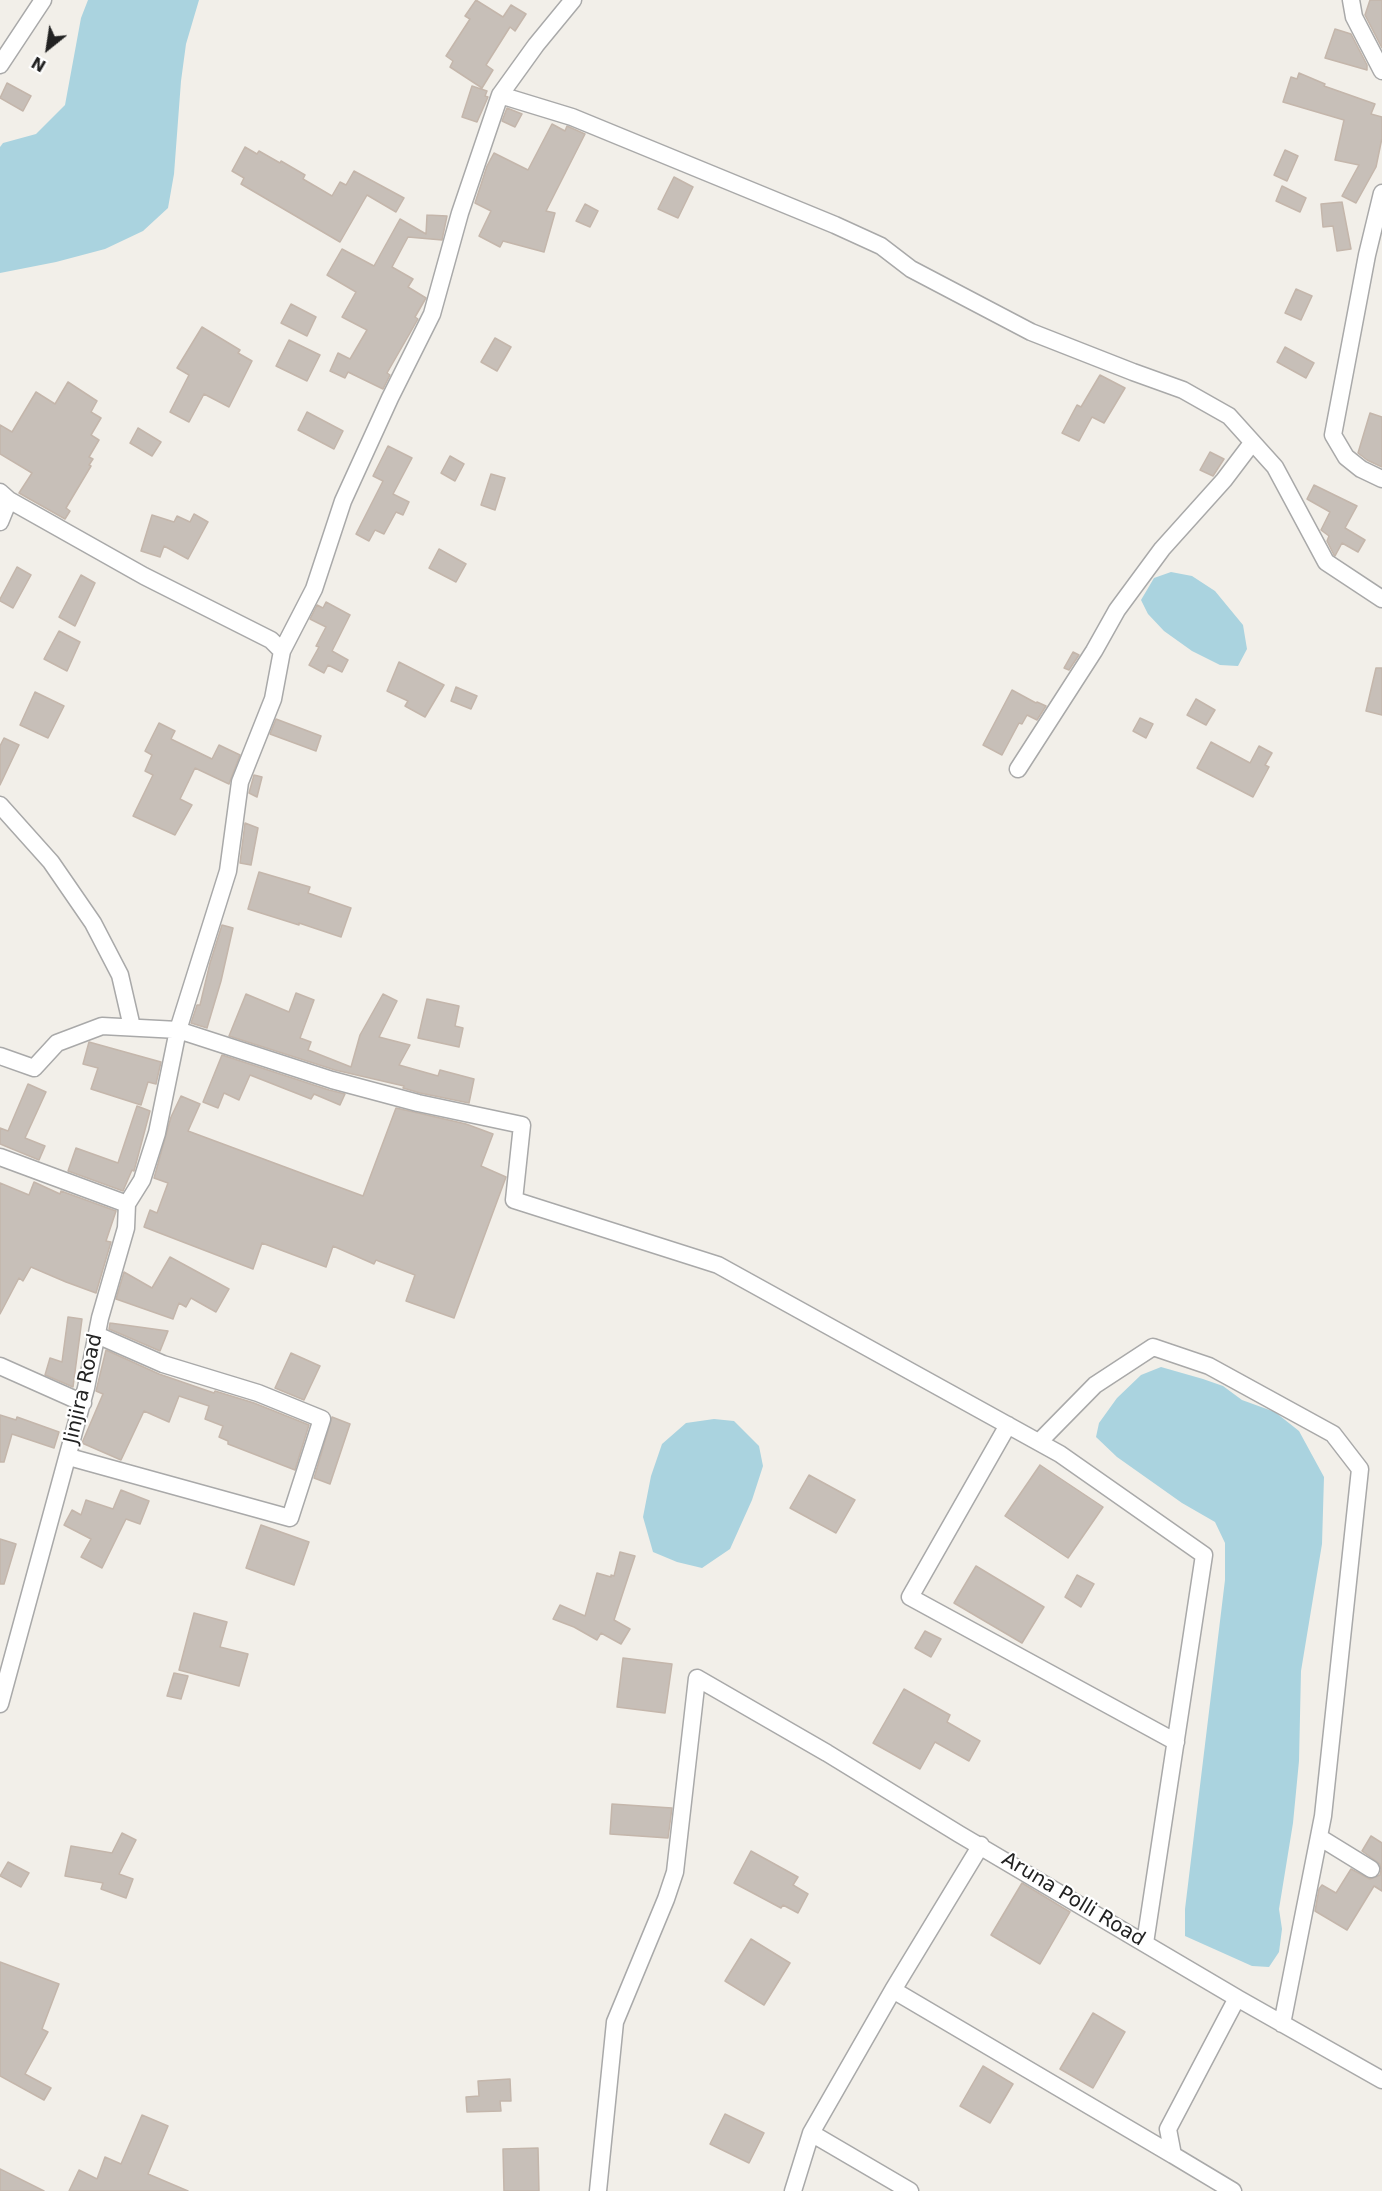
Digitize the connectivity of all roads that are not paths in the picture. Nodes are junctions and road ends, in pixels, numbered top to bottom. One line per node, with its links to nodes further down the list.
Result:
1 (43, 0): 4 (street)
2 (573, 0): 6 (street)
3 (1351, 0): 5 (street)
4 (0, 65)
5 (1382, 71)
6 (500, 95): 8 (street); 13 (street)
7 (1382, 193): 9 (street)
8 (1252, 443): 12 (street); 14 (street)
9 (1382, 479)
10 (4, 496): 11 (street); 13 (street)
11 (0, 522)
12 (1382, 599)
13 (282, 651): 17 (street)
14 (1018, 769)
15 (0, 805): 16 (street)
16 (132, 1027): 17 (street); 18 (street)
17 (178, 1030): 20 (street); 24 (street)
18 (0, 1056)
19 (0, 1157): 20 (street)
20 (127, 1204): 21 (street, Jinjira Road)
21 (97, 1335): 23 (street, Jinjira Road); 26 (street)
22 (0, 1366): 23 (street)
23 (82, 1403): 26 (street, Jinjira Road)
24 (1008, 1425): 25 (street); 28 (street)
25 (1040, 1442): 28 (street); 29 (street)
26 (69, 1457): 27 (street, Jinjira Road)
27 (0, 1704)
28 (1176, 1742): 32 (street)
29 (1319, 1837): 31 (street); 35 (street)
30 (981, 1845): 32 (street, Aruna Polli Road); 33 (street); 39 (street, Aruna Polli Road)
31 (1371, 1869)
32 (1145, 1943): 34 (street, Aruna Polli Road)
33 (893, 1990): 37 (street); 38 (street)
34 (1237, 1998): 35 (street, Aruna Polli Road); 38 (street)
35 (1282, 2024): 36 (street, Aruna Polli Road)
36 (1382, 2080)
37 (811, 2133): 40 (street); 41 (street)
38 (1173, 2155): 42 (street)
39 (598, 2191)
40 (793, 2191)
41 (910, 2191)
42 (1233, 2191)

